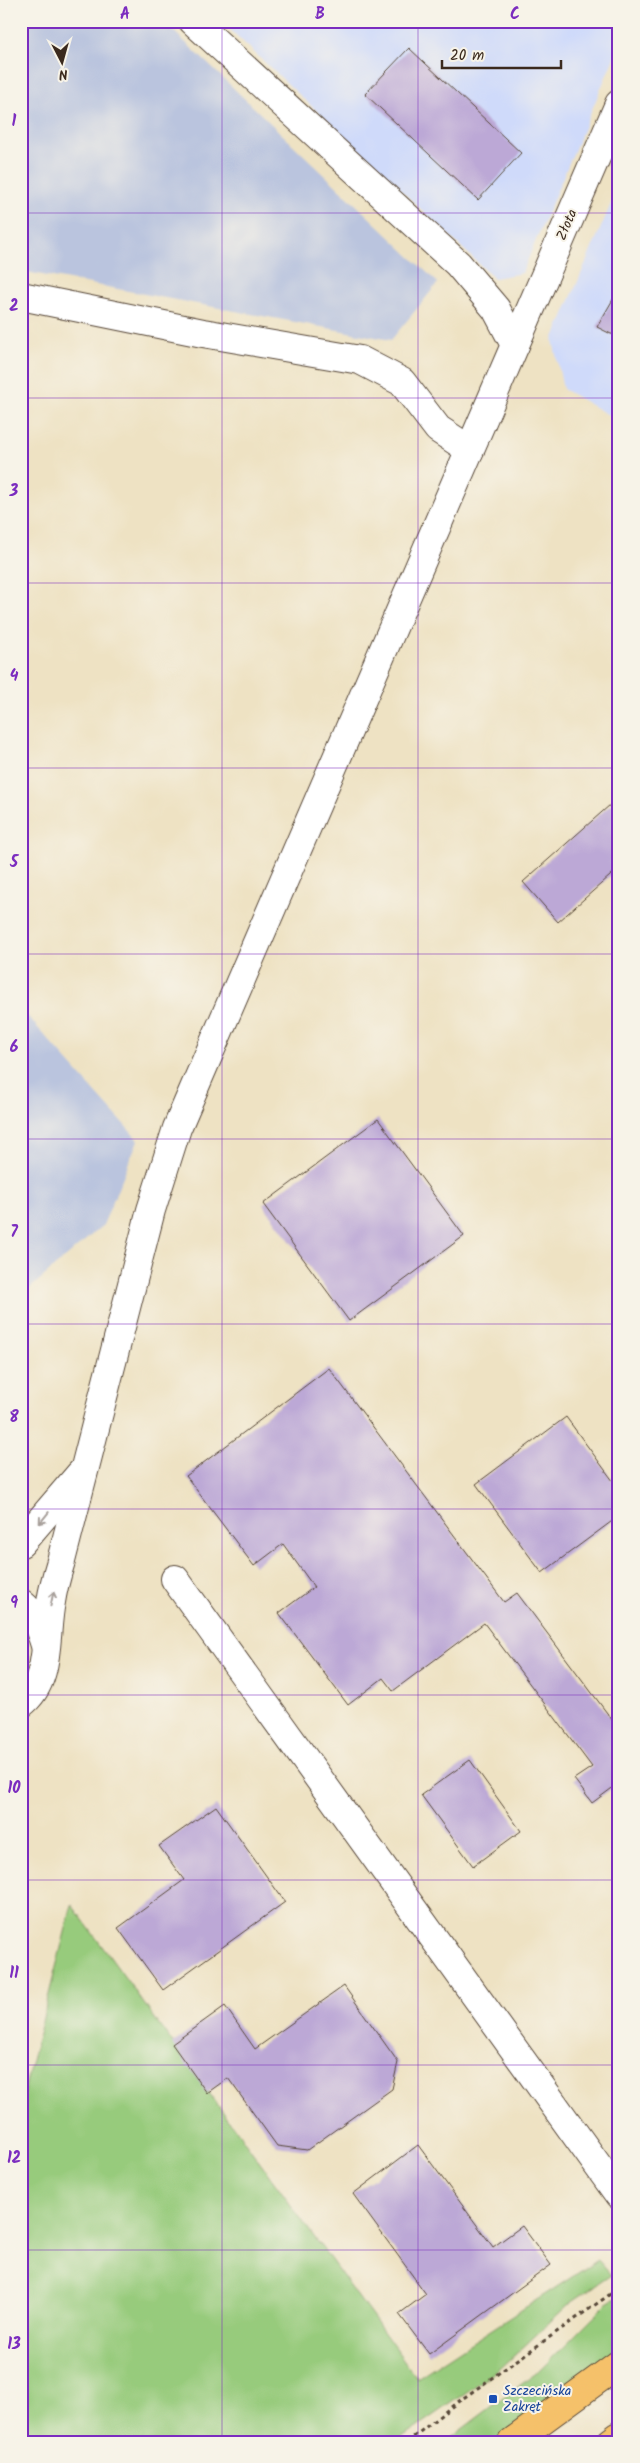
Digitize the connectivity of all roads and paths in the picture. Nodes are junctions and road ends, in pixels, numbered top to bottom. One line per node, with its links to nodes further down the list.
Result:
1 (193, 21): 4 (street)
2 (619, 104): 4 (street, Złota)
3 (21, 296): 5 (street)
4 (515, 345): 5 (street, Złota)
5 (470, 450): 6 (street, Złota)
6 (86, 1467): 7 (street, one-way to 7); 10 (street, Złota, one-way to 6)
7 (21, 1543)
8 (175, 1579): 12 (street)
9 (21, 1603): 10 (street)
10 (45, 1647): 11 (street, Złota)
11 (21, 1704)
12 (619, 2195)
13 (619, 2288): 16 (path)
14 (619, 2364): 17 (main road)
15 (619, 2436): 18 (main road)
16 (407, 2442)
17 (512, 2442)
18 (611, 2442)

